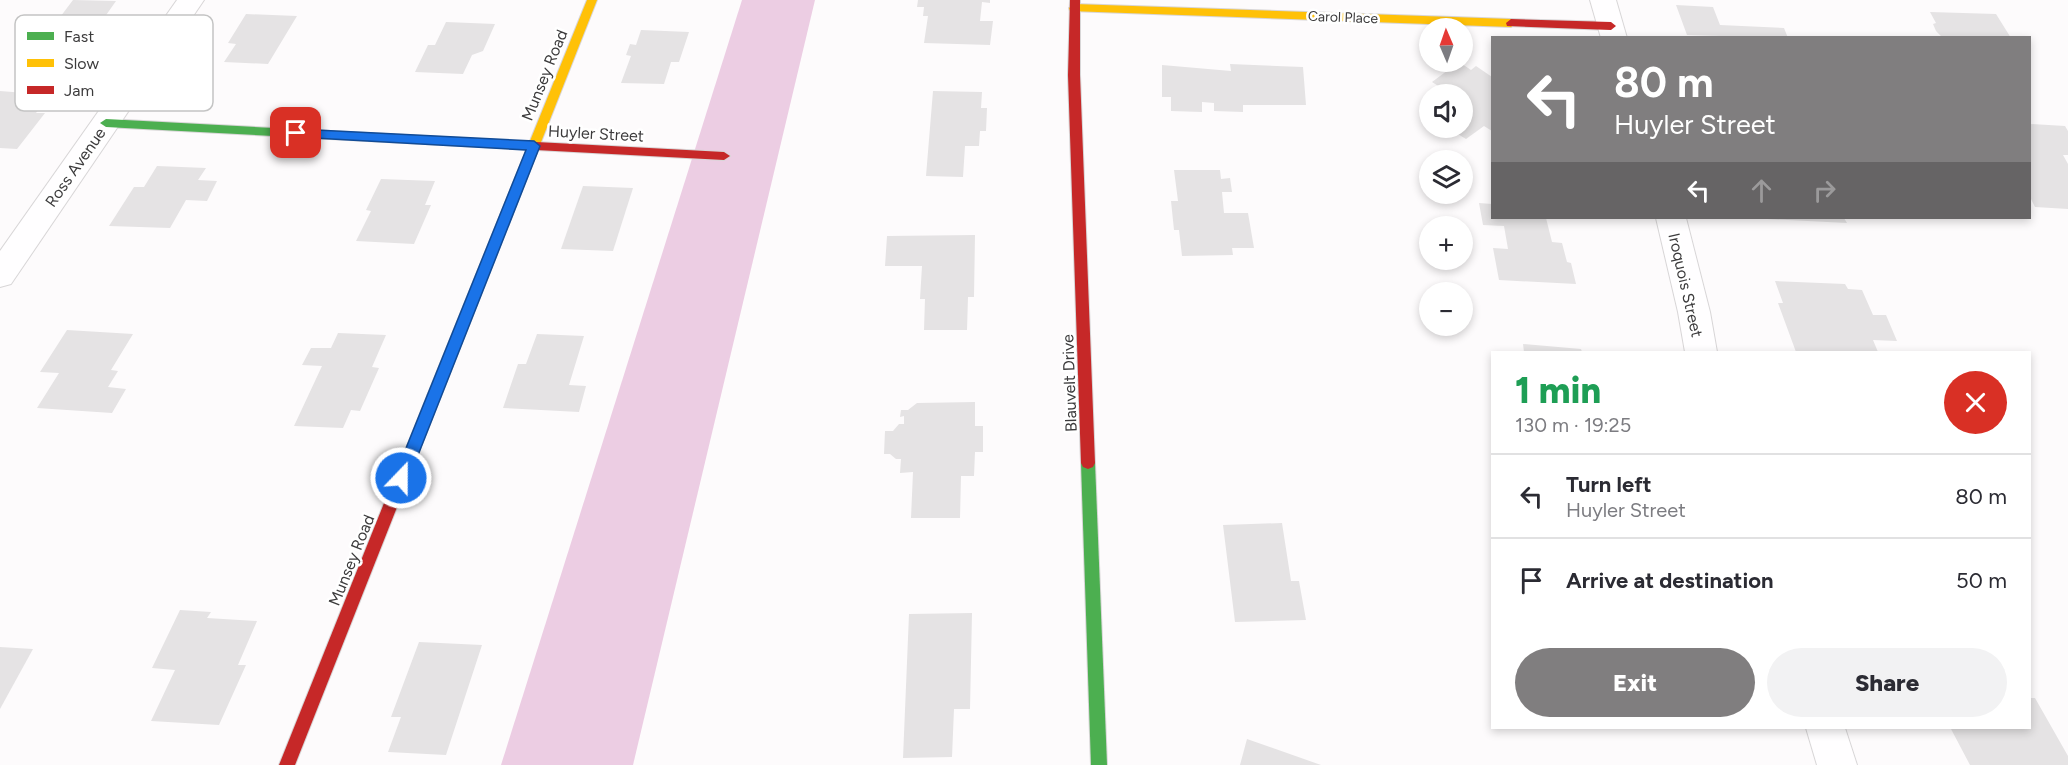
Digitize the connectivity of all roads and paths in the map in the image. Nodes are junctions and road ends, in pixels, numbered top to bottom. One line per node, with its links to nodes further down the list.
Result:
1 (191, 0): 5 (street, Ross Avenue)
2 (592, 0): 9 (street, Munsey Road)
3 (1603, 0): 6 (street)
4 (1075, 4): 6 (street, Carol Place); 16 (street, Blauvelt Drive)
5 (181, 15)
6 (1613, 32)
7 (114, 111): 8 (street, Ross Avenue)
8 (106, 123): 9 (street, Huyler Street); 12 (street, Ross Avenue)
9 (534, 146): 10 (street, Huyler Street); 15 (street, Munsey Road)
10 (724, 156)
11 (1671, 219): 13 (street, Iroquois Street)
12 (0, 275)
13 (1701, 351)
14 (1826, 729): 17 (street)
15 (287, 765)
16 (1099, 765)
17 (1838, 765)

